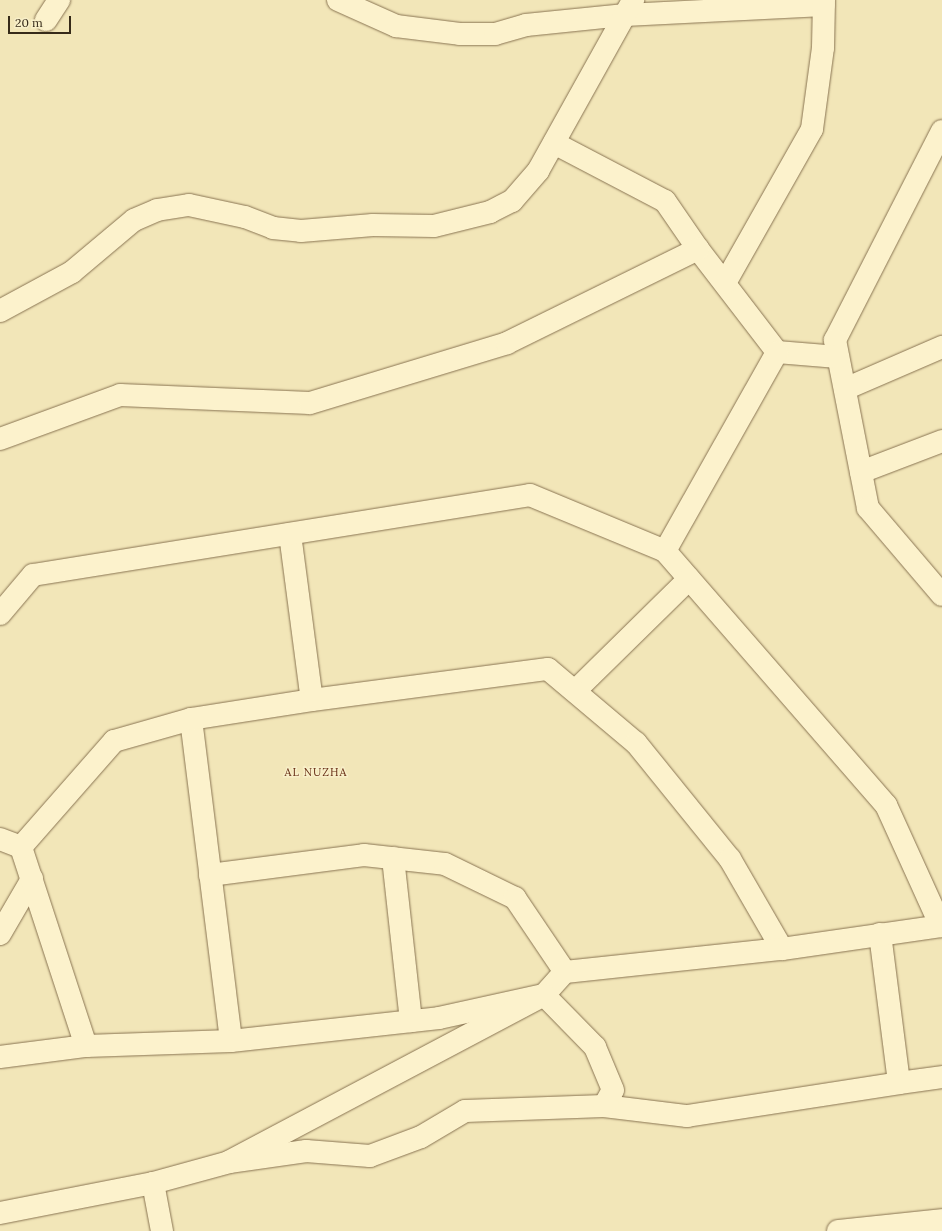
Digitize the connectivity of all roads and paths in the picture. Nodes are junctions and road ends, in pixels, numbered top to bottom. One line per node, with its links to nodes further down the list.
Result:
1 (59, 0): 5 (street)
2 (338, 0): 4 (street)
3 (824, 2): 4 (street); 9 (street)
4 (629, 7): 7 (street)
5 (46, 20)
6 (942, 131): 13 (street)
7 (554, 143): 8 (street); 10 (street)
8 (698, 249): 9 (street); 15 (street)
9 (725, 283): 12 (street)
10 (0, 311)
11 (942, 347): 14 (street)
12 (777, 352): 13 (street); 19 (street)
13 (838, 357): 14 (street)
14 (845, 389): 17 (street)
15 (0, 439)
16 (942, 441): 17 (street)
17 (861, 472): 21 (street)
18 (290, 534): 19 (street); 22 (street); 24 (street)
19 (665, 551): 20 (street)
20 (689, 579): 23 (street); 31 (street)
21 (942, 595)
22 (0, 614)
23 (575, 691): 24 (street); 34 (street)
24 (312, 700): 25 (street)
25 (191, 719): 27 (street); 29 (street)
26 (0, 839): 27 (street)
27 (21, 847): 30 (street)
28 (393, 858): 29 (street); 35 (street); 37 (street)
29 (210, 875): 38 (street)
30 (32, 879): 32 (street); 39 (street)
31 (942, 926): 33 (street)
32 (0, 934)
33 (880, 934): 34 (street); 42 (street)
34 (782, 949): 35 (street)
35 (565, 972): 36 (street)
36 (544, 995): 37 (street); 43 (street); 44 (street)
37 (411, 1021): 38 (street)
38 (231, 1042): 39 (street)
39 (86, 1046): 40 (street)
40 (0, 1057)
41 (942, 1077): 42 (street)
42 (899, 1083): 43 (street)
43 (604, 1106): 44 (street)
44 (229, 1162): 45 (street)
45 (153, 1183): 46 (street); 48 (street)
46 (0, 1213)
47 (942, 1220): 49 (street)
48 (162, 1231)
49 (838, 1231)

